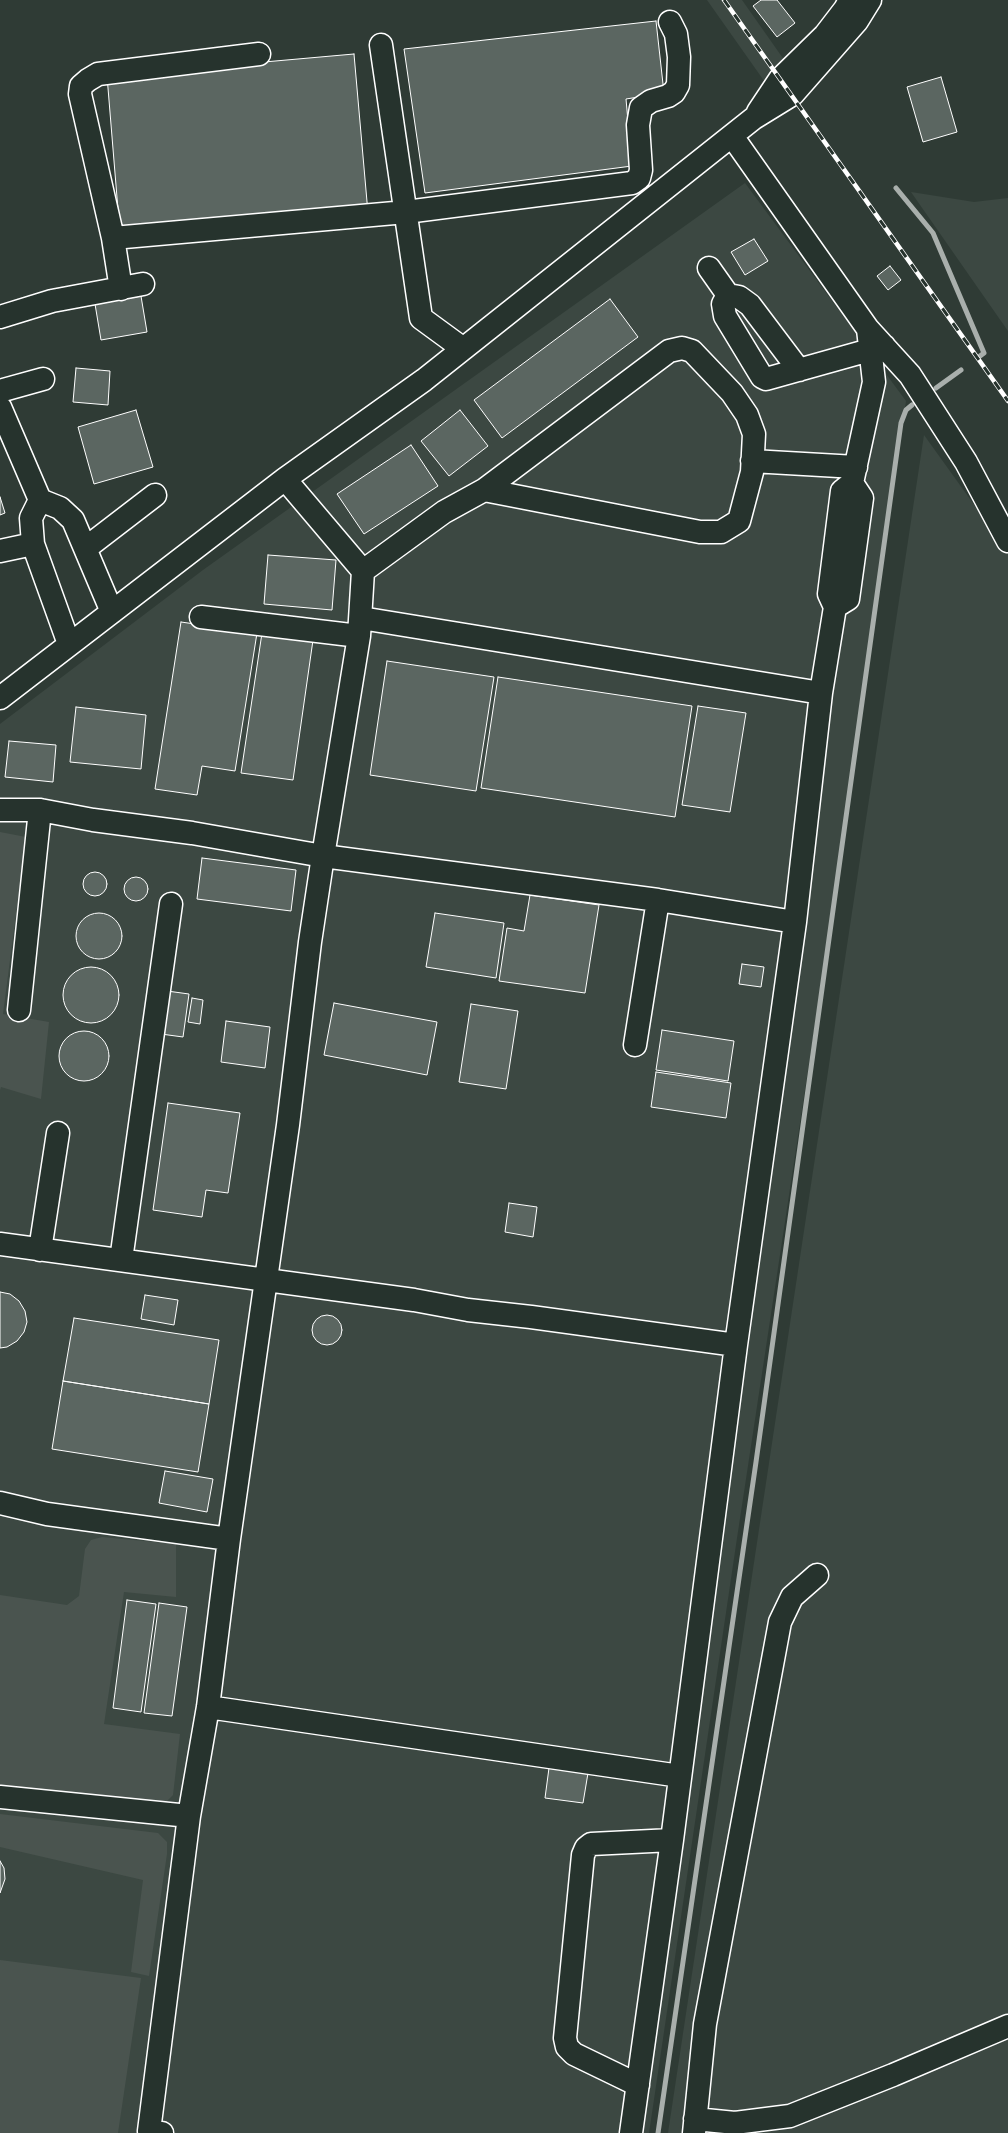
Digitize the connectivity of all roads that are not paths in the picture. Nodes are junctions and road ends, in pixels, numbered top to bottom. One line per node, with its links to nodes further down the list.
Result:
1 (850, 0): 6 (street)
2 (870, 0): 6 (street)
3 (670, 22): 8 (street)
4 (381, 45): 8 (street)
5 (259, 54): 9 (street)
6 (754, 118): 7 (street)
7 (732, 136): 15 (street); 16 (street)
8 (407, 217): 9 (street); 16 (street)
9 (114, 244): 11 (street)
10 (709, 268): 13 (street)
11 (120, 282): 12 (street); 14 (street)
12 (143, 284)
13 (728, 295): 17 (street); 17 (street)
14 (0, 317)
15 (874, 342): 17 (street); 22 (street); 27 (street)
16 (462, 348): 23 (street)
17 (799, 370)
18 (43, 379): 19 (street)
19 (0, 391)
20 (0, 407): 26 (street)
21 (752, 461): 22 (street); 24 (street); 24 (street)
22 (854, 475): 36 (street)
23 (285, 479): 31 (street); 32 (street)
24 (484, 490): 31 (street)
25 (155, 495): 29 (street)
26 (40, 500): 28 (street); 29 (street)
27 (1008, 541)
28 (33, 544): 30 (street); 35 (street)
29 (86, 548): 32 (street)
30 (0, 551)
31 (363, 571): 34 (street)
32 (112, 612): 35 (street)
33 (201, 617): 34 (street)
34 (360, 627): 36 (street); 40 (street)
35 (70, 644): 37 (street)
36 (821, 693): 43 (street)
37 (0, 698)
38 (0, 810): 39 (street)
39 (40, 810): 40 (street); 44 (street)
40 (323, 856): 41 (street); 50 (street)
41 (658, 900): 43 (street); 45 (street)
42 (171, 904): 49 (street)
43 (796, 922): 51 (street)
44 (19, 1010)
45 (635, 1045)
46 (58, 1133): 48 (street)
47 (0, 1244): 48 (street)
48 (40, 1250): 49 (street)
49 (120, 1260): 50 (street)
50 (266, 1281): 51 (street); 53 (street)
51 (736, 1345): 56 (street)
52 (0, 1503): 53 (street)
53 (229, 1538): 55 (street)
54 (817, 1575): 62 (street)
55 (208, 1707): 56 (street); 58 (street)
56 (680, 1776): 59 (street)
57 (0, 1797): 58 (street)
58 (189, 1816): 63 (street)
59 (672, 1840): 61 (street); 61 (street)
60 (1008, 2026): 62 (street)
61 (638, 2085): 64 (street)
62 (695, 2126)
63 (153, 2132)
64 (631, 2133)

